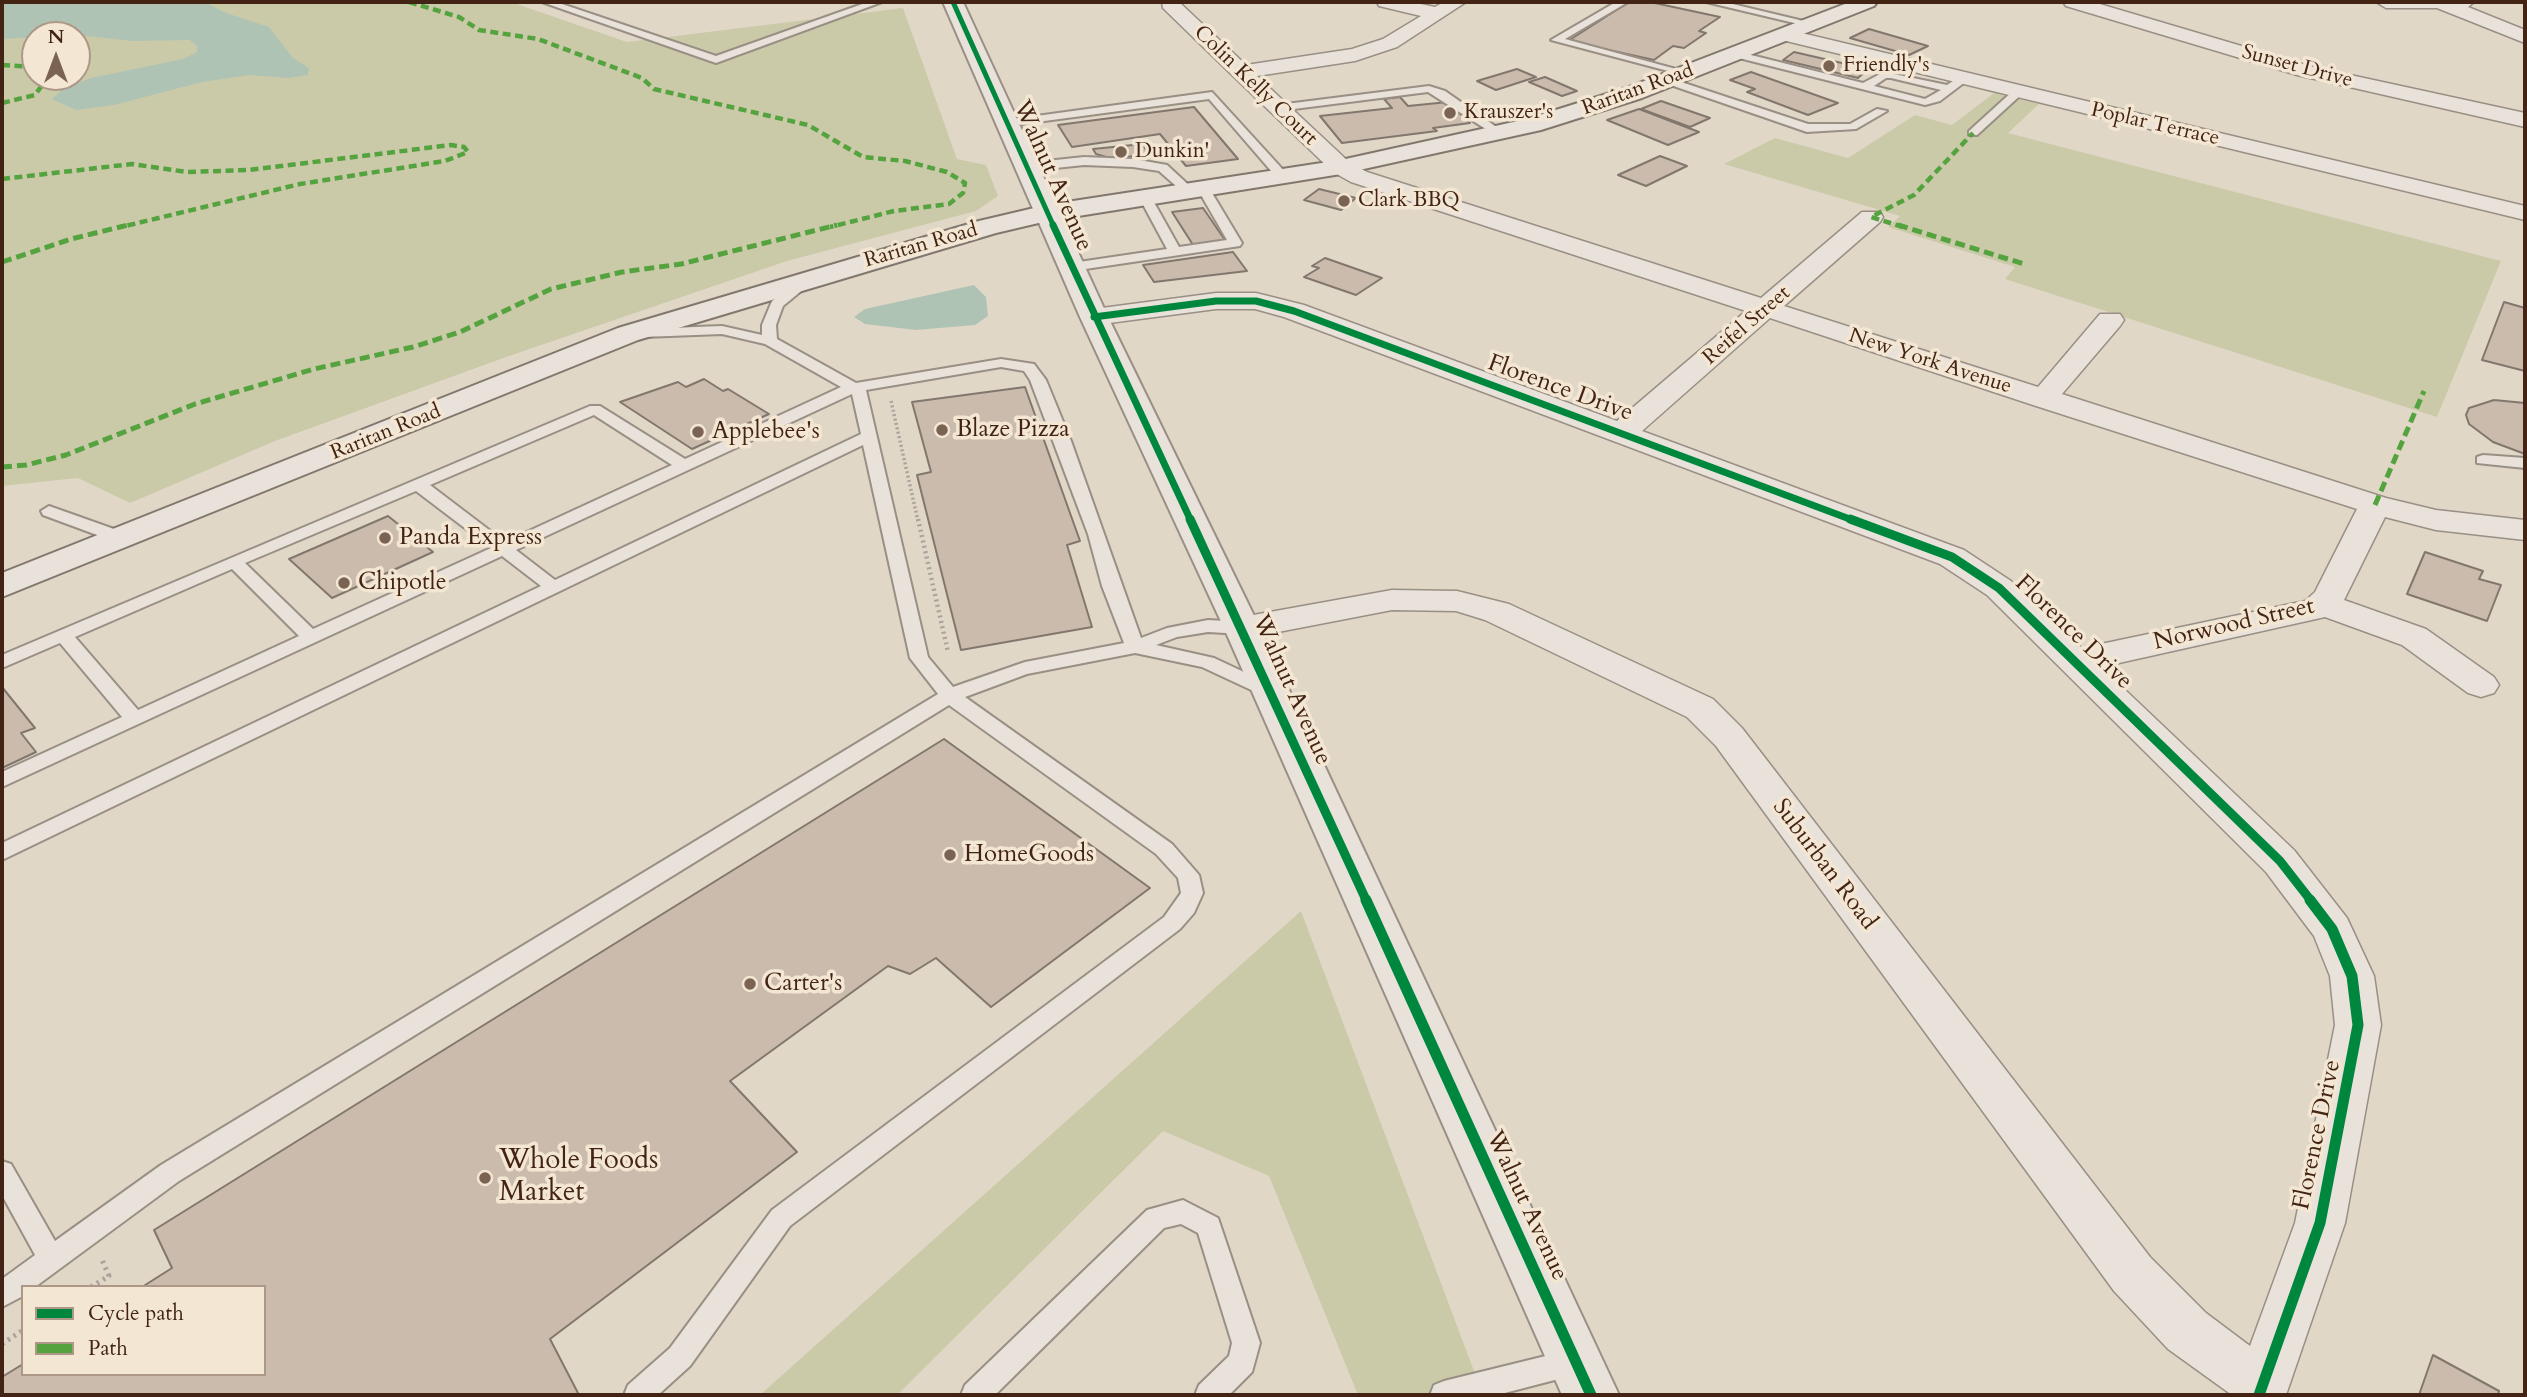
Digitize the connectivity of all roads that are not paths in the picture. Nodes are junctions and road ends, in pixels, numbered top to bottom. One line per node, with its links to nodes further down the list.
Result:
1 (547, 2): 2 (lane)
2 (877, 2)
3 (953, 2): 29 (main road, Walnut Avenue)
4 (1387, 2): 15 (street)
5 (1457, 2): 15 (street)
6 (1623, 2): 22 (lane)
7 (1712, 2): 17 (lane)
8 (1867, 2): 17 (main road, Raritan Road)
9 (2073, 2): 16 (street, Sunset Drive)
10 (2386, 2): 12 (street)
11 (2470, 2): 12 (street)
12 (2442, 3): 19 (street)
13 (1170, 4): 21 (street, Colin Kelly Court)
14 (2154, 5): 16 (street)
15 (1435, 13): 21 (street)
16 (2122, 15): 28 (street, Sunset Drive)
17 (1810, 17): 18 (main road, Raritan Road)
18 (1785, 35): 20 (main road, Raritan Road); 23 (street, Poplar Terrace)
19 (2525, 37)
20 (1734, 54): 22 (main road, Raritan Road); 24 (lane)
21 (1240, 72): 26 (street, Colin Kelly Court)
22 (1674, 77): 27 (lane); 30 (main road, Raritan Road)
23 (1956, 84): 24 (lane); 24 (lane); 25 (street, Poplar Terrace)
24 (1862, 88)
25 (2018, 92): 31 (lane); 38 (street, Poplar Terrace)
26 (1278, 108): 30 (lane); 33 (street, Colin Kelly Court)
27 (1881, 111)
28 (2525, 120)
29 (1007, 122): 32 (main road, Walnut Avenue); 34 (lane)
30 (1499, 133): 33 (main road, Raritan Road)
31 (1973, 133)
32 (1027, 167): 35 (lane); 37 (main road, Walnut Avenue)
33 (1341, 167): 34 (main road, Raritan Road); 44 (street, New York Avenue)
34 (1282, 176): 35 (main road, Raritan Road)
35 (1202, 200): 36 (main road, Raritan Road); 41 (lane)
36 (1150, 208): 37 (main road, Raritan Road); 39 (lane); 41 (lane)
37 (1047, 213): 42 (main road, Walnut Avenue); 43 (main road, Raritan Road)
38 (2525, 214)
39 (1175, 216)
40 (1871, 217): 44 (street, Reifel Street)
41 (1175, 252): 42 (lane)
42 (1072, 267): 45 (main road, Walnut Avenue)
43 (807, 278): 47 (main road, Raritan Road); 48 (lane)
44 (1766, 310): 50 (street, New York Avenue); 51 (street, Reifel Street)
45 (1094, 317): 51 (street, Florence Drive); 66 (main road, Walnut Avenue)
46 (2110, 320): 50 (street)
47 (628, 334): 48 (lane); 60 (main road, Raritan Road)
48 (771, 341): 49 (lane)
49 (852, 388): 52 (lane); 55 (lane); 69 (lane)
50 (2043, 399): 57 (street, New York Avenue)
51 (1622, 432): 70 (street, Florence Drive)
52 (870, 436): 64 (lane); 74 (lane)
53 (2483, 460): 54 (lane)
54 (2525, 463)
55 (684, 466): 56 (lane); 61 (lane)
56 (419, 485): 61 (lane); 62 (lane)
57 (2375, 505): 59 (street, New York Avenue); 65 (street, Norwood Street)
58 (49, 511): 60 (lane)
59 (2525, 530)
60 (122, 538): 63 (main road, Raritan Road)
61 (503, 549): 64 (lane); 68 (lane)
62 (234, 562): 67 (lane); 68 (lane)
63 (2, 586)
64 (555, 588): 77 (lane)
65 (2324, 605): 70 (street, Norwood Street); 72 (street)
66 (1242, 628): 69 (lane); 73 (main road, Walnut Avenue); 82 (street, Suburban Road)
67 (63, 635): 71 (lane); 75 (lane)
68 (311, 637): 75 (lane)
69 (1135, 647): 73 (lane); 74 (lane)
70 (2076, 661): 82 (street, Florence Drive)
71 (2, 662)
72 (2481, 685)
73 (1270, 691): 81 (main road, Walnut Avenue)
74 (950, 696): 79 (lane); 83 (lane)
75 (135, 719): 76 (lane)
76 (2, 780)
77 (2, 852)
78 (2, 1172): 79 (lane)
79 (51, 1258): 80 (lane)
80 (3, 1292)
81 (1583, 1378): 86 (lane)
82 (2261, 1390)
83 (638, 1395)
84 (975, 1395): 85 (lane)
85 (1209, 1395)
86 (1444, 1395)

